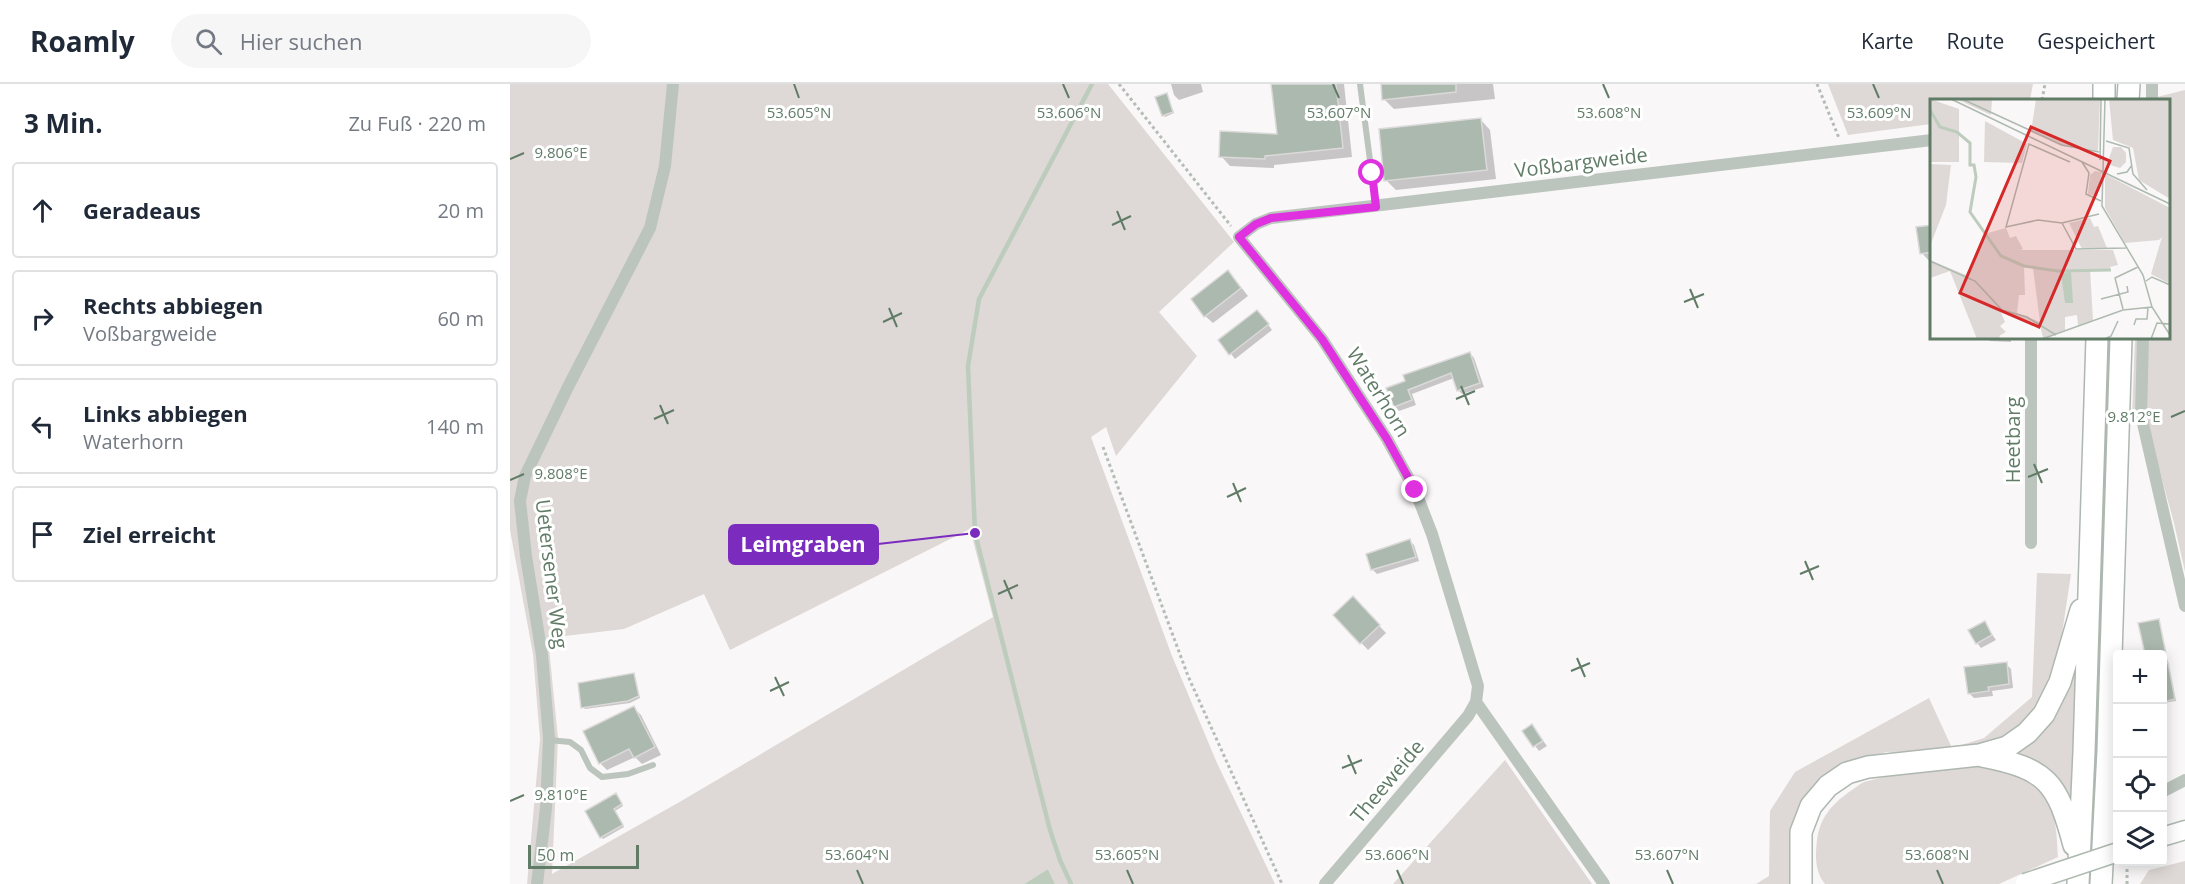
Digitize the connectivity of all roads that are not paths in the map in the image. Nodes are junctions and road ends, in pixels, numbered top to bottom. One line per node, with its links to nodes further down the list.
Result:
1 (673, 84): 16 (street, Uetersener Weg)
2 (1360, 84): 6 (lane)
3 (2129, 84): 4 (highway)
4 (2128, 99)
5 (1930, 140): 6 (street, Voßbargweide)
6 (1376, 207): 7 (street, Voßbargweide)
7 (1239, 237): 15 (street, Waterhorn)
8 (2031, 339): 12 (street, Heetbarg)
9 (2097, 339): 13 (highway)
10 (2121, 339): 33 (highway)
11 (2143, 339): 14 (street)
12 (2031, 543)
13 (2089, 581): 17 (highway); 25 (highway)
14 (2185, 606)
15 (1476, 702): 28 (street, Theeweide); 29 (street)
16 (549, 741): 18 (lane); 27 (street, Uetersener Weg)
17 (1979, 755): 23 (highway); 25 (highway)
18 (653, 765)
19 (2185, 780): 20 (street)
20 (2167, 790)
21 (2185, 830): 22 (main road)
22 (2167, 836)
23 (1800, 850): 30 (highway); 31 (highway)
24 (2113, 854): 26 (main road, bridge)
25 (2078, 863): 32 (highway)
26 (2023, 883)
27 (537, 884)
28 (1326, 884)
29 (1604, 884)
30 (1801, 884)
31 (1812, 884)
32 (2078, 884)
33 (2101, 884)

